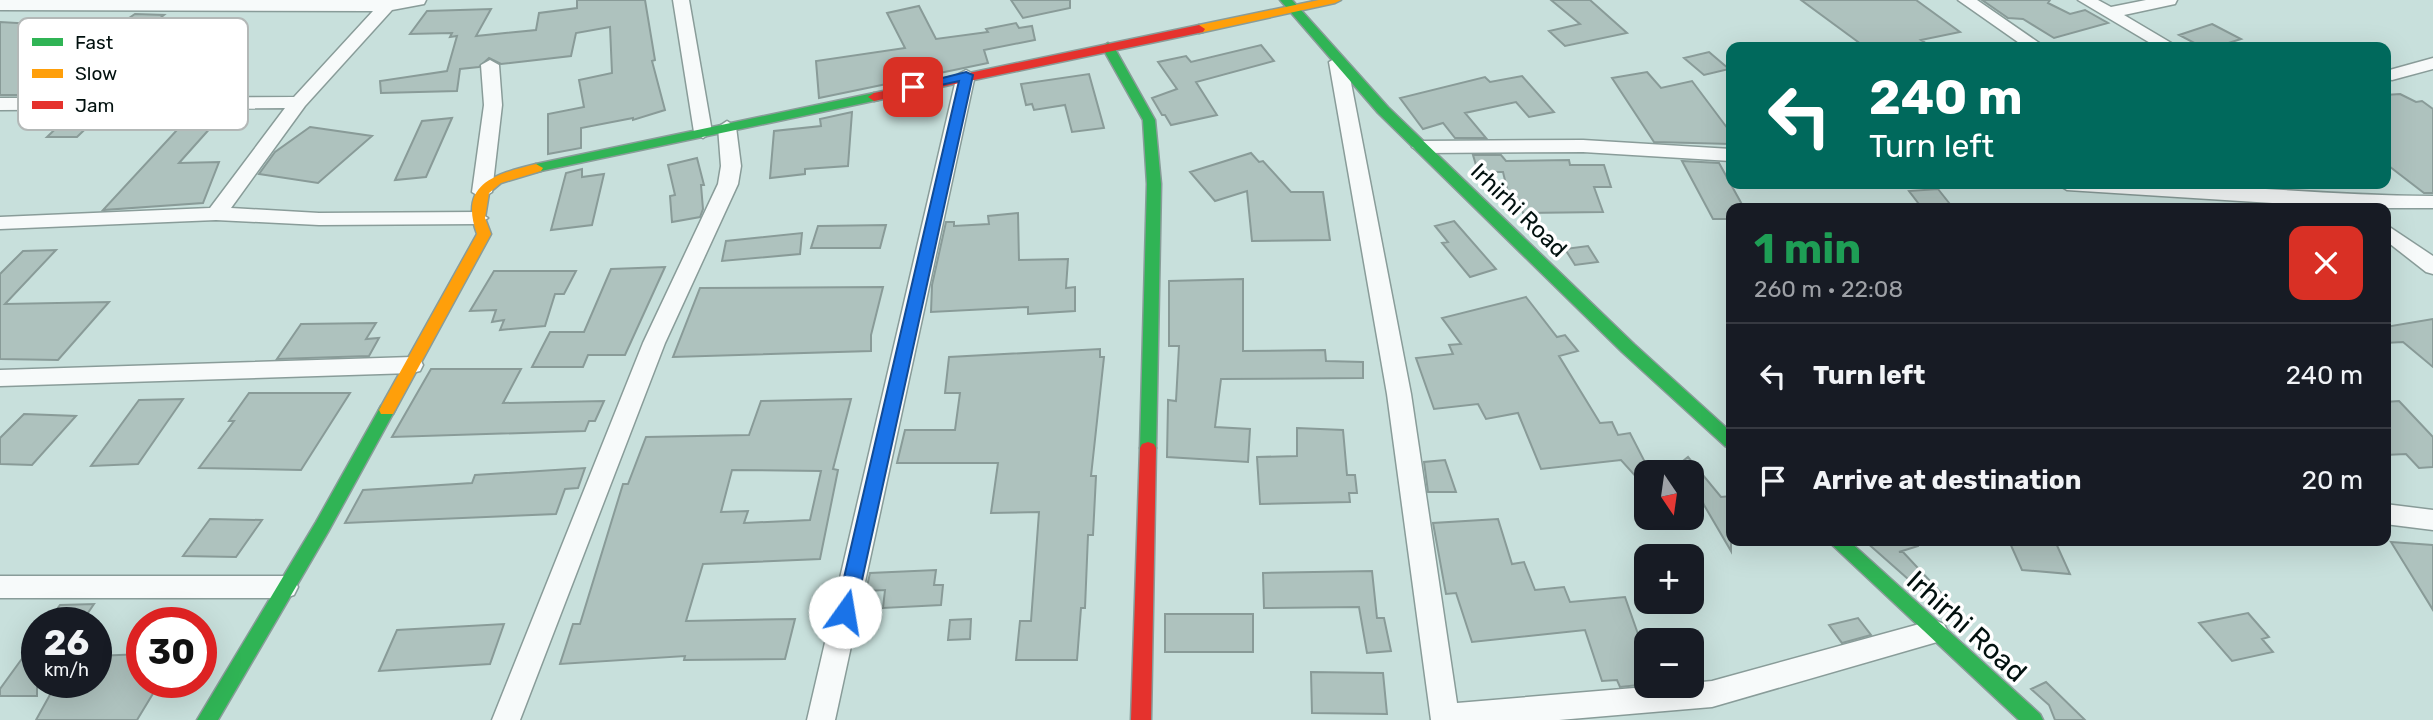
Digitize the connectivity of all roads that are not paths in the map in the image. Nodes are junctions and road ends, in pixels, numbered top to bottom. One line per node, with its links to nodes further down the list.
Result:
1 (418, 0): 7 (street)
2 (681, 0): 24 (street)
3 (1335, 0): 8 (street)
4 (1966, 0): 11 (street)
5 (2086, 0): 10 (street)
6 (2169, 0): 10 (street)
7 (390, 3): 9 (street); 20 (street)
8 (1289, 4): 13 (street); 14 (street, Irhirhi Road)
9 (0, 5)
10 (2109, 13): 12 (street)
11 (2029, 42)
12 (2160, 42)
13 (1108, 47): 17 (street); 52 (street)
14 (1338, 62): 25 (street, Irhirhi Road); 48 (street)
15 (2433, 63): 18 (street)
16 (490, 65): 29 (street)
17 (966, 75): 23 (street); 51 (street)
18 (2392, 75)
19 (248, 102): 20 (street)
20 (299, 102): 34 (street)
21 (0, 104): 22 (street)
22 (18, 104)
23 (727, 127): 24 (street); 50 (street)
24 (703, 132): 29 (street)
25 (1422, 147): 26 (street); 41 (street, Irhirhi Road)
26 (1726, 155)
27 (2182, 189): 32 (street)
28 (2367, 189): 30 (street)
29 (482, 192): 35 (street)
30 (2384, 202): 31 (street); 33 (street)
31 (2433, 202)
32 (2332, 203)
33 (2374, 203)
34 (216, 214): 35 (street); 36 (street)
35 (478, 218): 39 (street)
36 (0, 223)
37 (2391, 235): 38 (street)
38 (2433, 267)
39 (412, 365): 40 (street); 46 (street)
40 (0, 378)
41 (1726, 437)
42 (2391, 515): 43 (street)
43 (2433, 520)
44 (1842, 546): 47 (street, Irhirhi Road)
45 (0, 587): 46 (street)
46 (285, 587): 49 (street)
47 (1934, 632): 48 (street); 53 (street, Irhirhi Road)
48 (1445, 719)
49 (207, 720)
50 (506, 720)
51 (821, 720)
52 (1141, 720)
53 (2033, 720)

